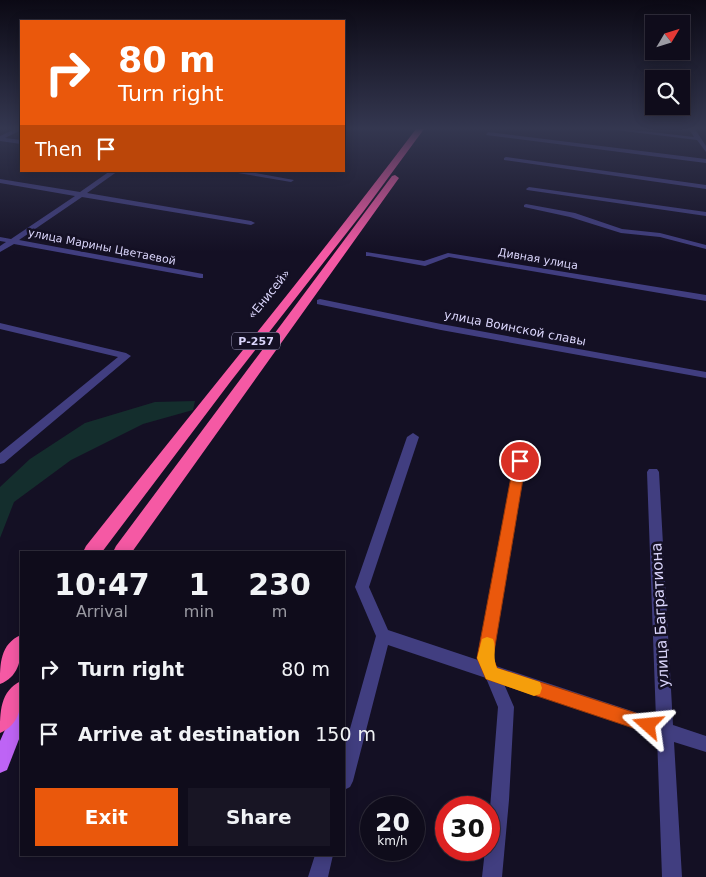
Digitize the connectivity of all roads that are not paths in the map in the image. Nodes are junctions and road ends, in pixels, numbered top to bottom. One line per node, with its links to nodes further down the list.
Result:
1 (390, 170): 28 (highway, «Енисей» / Р-257)
2 (401, 170): 29 (highway, Р-257)
3 (584, 170): 8 (street)
4 (114, 172): 10 (street)
5 (236, 172): 6 (street)
6 (291, 180)
7 (0, 181): 10 (street)
8 (706, 187)
9 (529, 189): 12 (street)
10 (82, 194): 13 (street); 15 (street)
11 (526, 206): 16 (street)
12 (706, 214)
13 (251, 223)
14 (0, 239): 15 (street, улица Марины Цветаевой)
15 (13, 241): 17 (street); 19 (street, улица Марины Цветаевой)
16 (706, 246)
17 (0, 250)
18 (368, 254): 20 (street, Дивная улица)
19 (200, 276)
20 (706, 298)
21 (320, 302): 23 (street, улица Воинской славы)
22 (0, 326): 25 (street)
23 (706, 376)
24 (413, 437): 30 (street)
25 (0, 460)
26 (520, 461): 35 (street)
27 (653, 472): 39 (street, улица Багратиона)
28 (93, 551)
29 (123, 551)
30 (383, 636): 35 (street); 42 (street)
31 (20, 645): 33 (highway)
32 (20, 645): 34 (highway)
33 (0, 668)
34 (0, 674)
35 (491, 674): 39 (street); 45 (street)
36 (20, 693): 38 (highway)
37 (20, 715): 41 (main road)
38 (0, 722)
39 (666, 731): 40 (street); 46 (street, улица Багратиона)
40 (706, 744)
41 (0, 763)
42 (345, 777)
43 (324, 856): 44 (street)
44 (318, 877)
45 (492, 877)
46 (672, 877)

